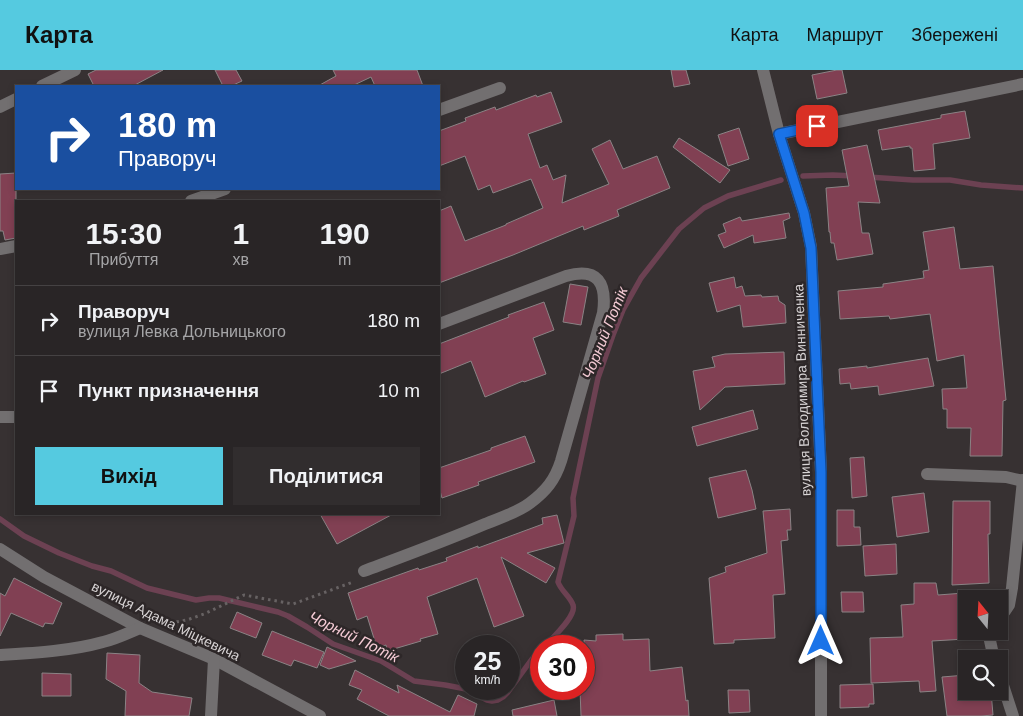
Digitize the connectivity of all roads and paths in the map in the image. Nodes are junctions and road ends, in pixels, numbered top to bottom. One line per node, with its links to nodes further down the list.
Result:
1 (75, 70): 4 (street)
2 (763, 70): 9 (street, вулиця Володимира Винниченка)
3 (1023, 84): 9 (street)
4 (44, 85)
5 (500, 88): 8 (street)
6 (15, 100): 7 (street)
7 (0, 107)
8 (440, 110)
9 (779, 134): 29 (street, вулиця Володимира Винниченка)
10 (222, 190): 11 (street)
11 (193, 200)
12 (15, 246): 13 (street)
13 (0, 249)
14 (440, 324): 20 (street)
15 (0, 417): 16 (street)
16 (15, 418)
17 (927, 474): 18 (street)
18 (1023, 480): 21 (street)
19 (0, 549): 23 (street, вулиця Адама Міцкевича)
20 (364, 571): 22 (path)
21 (1008, 606)
22 (168, 623)
23 (140, 628): 24 (street); 25 (street, вулиця Адама Міцкевича)
24 (0, 655)
25 (214, 659): 27 (street); 28 (street, вулиця Адама Міцкевича)
26 (1008, 700): 30 (street)
27 (211, 716)
28 (320, 716)
29 (821, 716)
30 (1013, 716)

